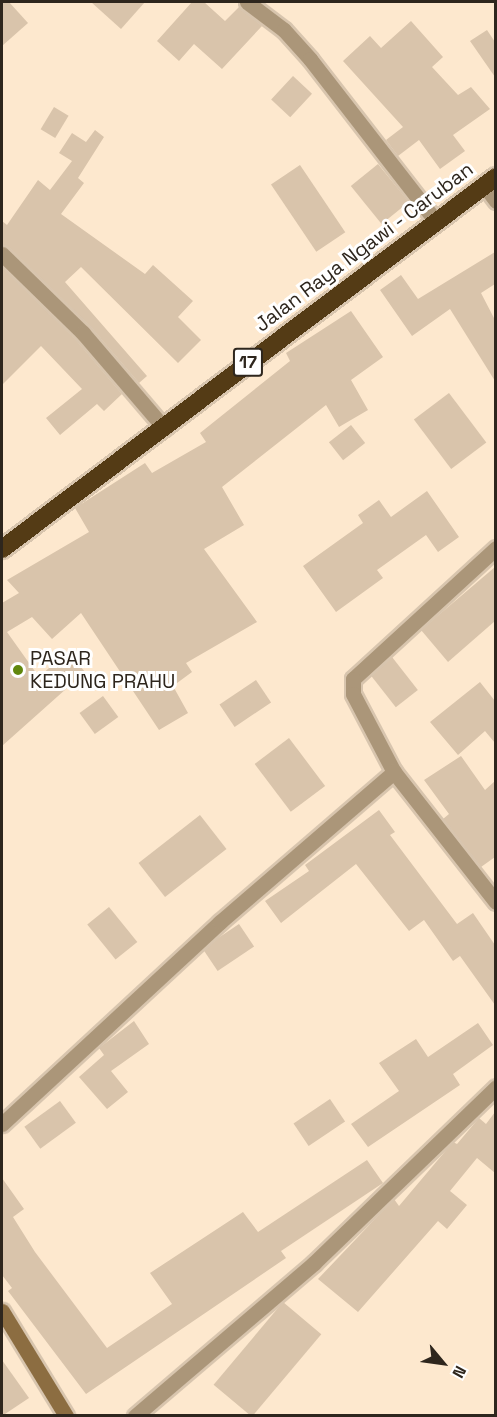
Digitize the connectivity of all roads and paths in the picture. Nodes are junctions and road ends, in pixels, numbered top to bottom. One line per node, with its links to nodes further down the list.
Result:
1 (247, 2): 4 (street)
2 (490, 181): 3 (street); 4 (highway, Jalan Raya Ngawi - Caruban / 17)
3 (495, 201)
4 (435, 220): 6 (highway, Jalan Raya Ngawi - Caruban / 17)
5 (2, 254): 6 (street)
6 (164, 428): 7 (highway, Jalan Raya Ngawi - Caruban / 17)
7 (2, 549)
8 (495, 549): 9 (street)
9 (394, 772): 10 (street); 12 (street)
10 (495, 902)
11 (495, 1087): 15 (street)
12 (2, 1124)
13 (3, 1316): 14 (street)
14 (66, 1416)
15 (135, 1416)

